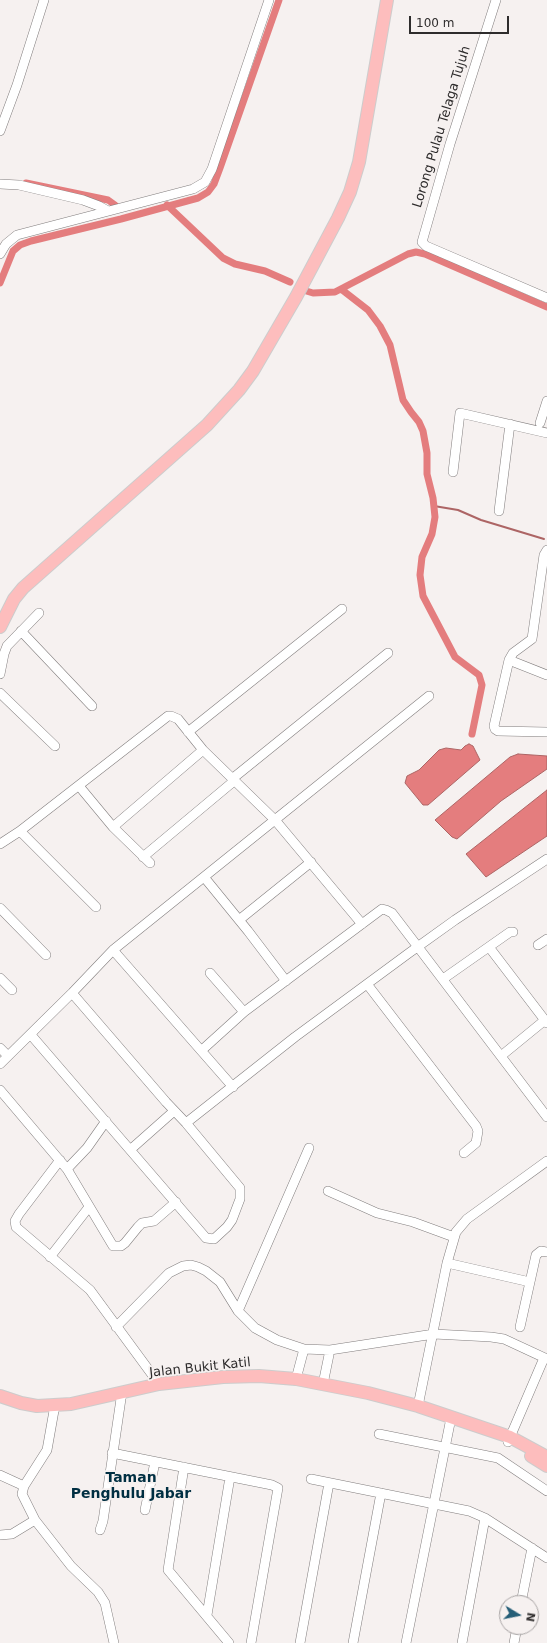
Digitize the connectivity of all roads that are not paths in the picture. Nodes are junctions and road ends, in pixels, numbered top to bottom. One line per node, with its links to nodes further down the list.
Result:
1 (44, 0): 5 (street)
2 (269, 0): 7 (street)
3 (387, 0): 19 (main road)
4 (496, 0): 9 (street, Lorong Pulau Telaga Tujuh)
5 (0, 131)
6 (0, 184): 7 (street)
7 (108, 211): 8 (street)
8 (0, 254)
9 (547, 298)
10 (547, 401): 11 (street)
11 (540, 422)
12 (510, 424): 13 (street); 14 (street); 15 (street)
13 (547, 433)
14 (453, 472)
15 (499, 511)
16 (547, 550): 22 (street)
17 (342, 609): 28 (street)
18 (39, 613): 20 (street)
19 (0, 628)
20 (21, 632): 23 (street); 27 (street)
21 (388, 653): 32 (street)
22 (509, 660): 24 (street); 29 (street)
23 (0, 674)
24 (547, 675)
25 (0, 692): 30 (street)
26 (429, 696): 34 (street)
27 (92, 706)
28 (188, 732): 31 (street); 33 (street)
29 (547, 732)
30 (55, 746)
31 (203, 750): 32 (street); 35 (street)
32 (233, 780): 34 (street); 38 (street)
33 (79, 786): 35 (street); 36 (street)
34 (275, 820): 40 (street); 42 (street)
35 (113, 827): 38 (street)
36 (20, 831): 37 (street); 43 (street)
37 (0, 844)
38 (143, 856): 41 (street)
39 (547, 859): 51 (street)
40 (311, 862): 45 (street); 46 (street)
41 (150, 863)
42 (204, 877): 45 (street); 52 (street)
43 (96, 907)
44 (0, 908): 53 (street)
45 (239, 920): 57 (street)
46 (362, 924): 51 (street); 57 (street)
47 (514, 932): 50 (street)
48 (547, 939): 49 (street)
49 (538, 945)
50 (489, 946): 56 (street); 62 (street)
51 (418, 947): 56 (street); 58 (street)
52 (113, 950): 60 (street); 65 (street)
53 (46, 955)
54 (210, 973): 61 (street)
55 (0, 978): 59 (street)
56 (443, 979): 67 (street)
57 (286, 981): 61 (street)
58 (368, 984): 69 (street); 77 (street)
59 (12, 990)
60 (72, 993): 63 (street); 71 (street)
61 (244, 1012): 65 (street)
62 (546, 1022): 67 (street)
63 (31, 1034): 66 (street); 73 (street)
64 (0, 1048): 66 (street)
65 (202, 1050): 69 (street)
66 (8, 1056): 68 (street)
67 (501, 1056): 72 (street)
68 (0, 1064)
69 (233, 1087): 74 (street)
70 (0, 1090): 78 (street)
71 (174, 1111): 74 (street); 76 (street)
72 (547, 1117)
73 (106, 1121): 76 (street); 80 (street)
74 (186, 1123): 82 (street)
75 (309, 1148): 89 (street)
76 (130, 1150): 82 (street)
77 (464, 1153)
78 (60, 1160): 80 (street); 86 (street)
79 (547, 1161): 84 (street)
80 (67, 1169): 83 (street)
81 (328, 1191): 84 (street)
82 (176, 1202): 83 (street)
83 (89, 1207): 86 (street)
84 (454, 1236): 87 (street)
85 (547, 1252): 88 (street)
86 (50, 1257): 90 (street)
87 (447, 1263): 88 (street); 92 (street)
88 (530, 1282): 91 (street)
89 (238, 1311): 90 (street); 93 (street)
90 (116, 1326): 97 (street)
91 (520, 1327)
92 (434, 1334): 94 (street); 95 (street); 102 (street)
93 (304, 1349): 94 (street); 96 (street)
94 (330, 1350): 98 (street)
95 (546, 1358): 105 (street)
96 (296, 1379): 97 (main road, Jalan Bukit Katil); 98 (main road, Jalan Bukit Katil)
97 (159, 1384): 99 (main road, Jalan Bukit Katil)
98 (323, 1384): 102 (main road, Jalan Bukit Katil)
99 (122, 1392): 101 (main road, Jalan Bukit Katil); 107 (street)
100 (0, 1396): 101 (main road, Jalan Bukit Katil)
101 (55, 1405): 116 (street)
102 (418, 1406): 103 (main road, Jalan Bukit Katil)
103 (451, 1418): 105 (main road, Jalan Bukit Katil); 106 (street)
104 (379, 1434): 106 (street)
105 (509, 1439): 108 (main road, Jalan Bukit Katil); 110 (main road, Jalan Bukit Katil)
106 (445, 1448): 117 (street); 119 (street)
107 (112, 1453): 109 (street); 123 (street)
108 (547, 1457)
109 (155, 1462): 111 (street); 120 (street)
110 (547, 1466)
111 (184, 1467): 113 (street); 128 (street)
112 (0, 1475): 116 (street)
113 (230, 1477): 128 (street); 131 (street)
114 (311, 1479): 115 (street)
115 (329, 1483): 118 (street); 132 (street)
116 (24, 1486): 122 (street)
117 (547, 1491)
118 (381, 1493): 119 (street); 133 (street)
119 (434, 1504): 121 (street); 134 (street)
120 (145, 1510)
121 (485, 1518): 125 (street); 135 (street)
122 (35, 1520): 124 (street); 129 (street)
123 (100, 1530)
124 (0, 1534)
125 (532, 1548): 126 (street); 127 (street)
126 (547, 1558)
127 (523, 1595)
128 (207, 1616): 130 (street)
129 (114, 1643)
130 (229, 1643)
131 (251, 1643)
132 (300, 1643)
133 (353, 1643)
134 (406, 1643)
135 (462, 1643)

